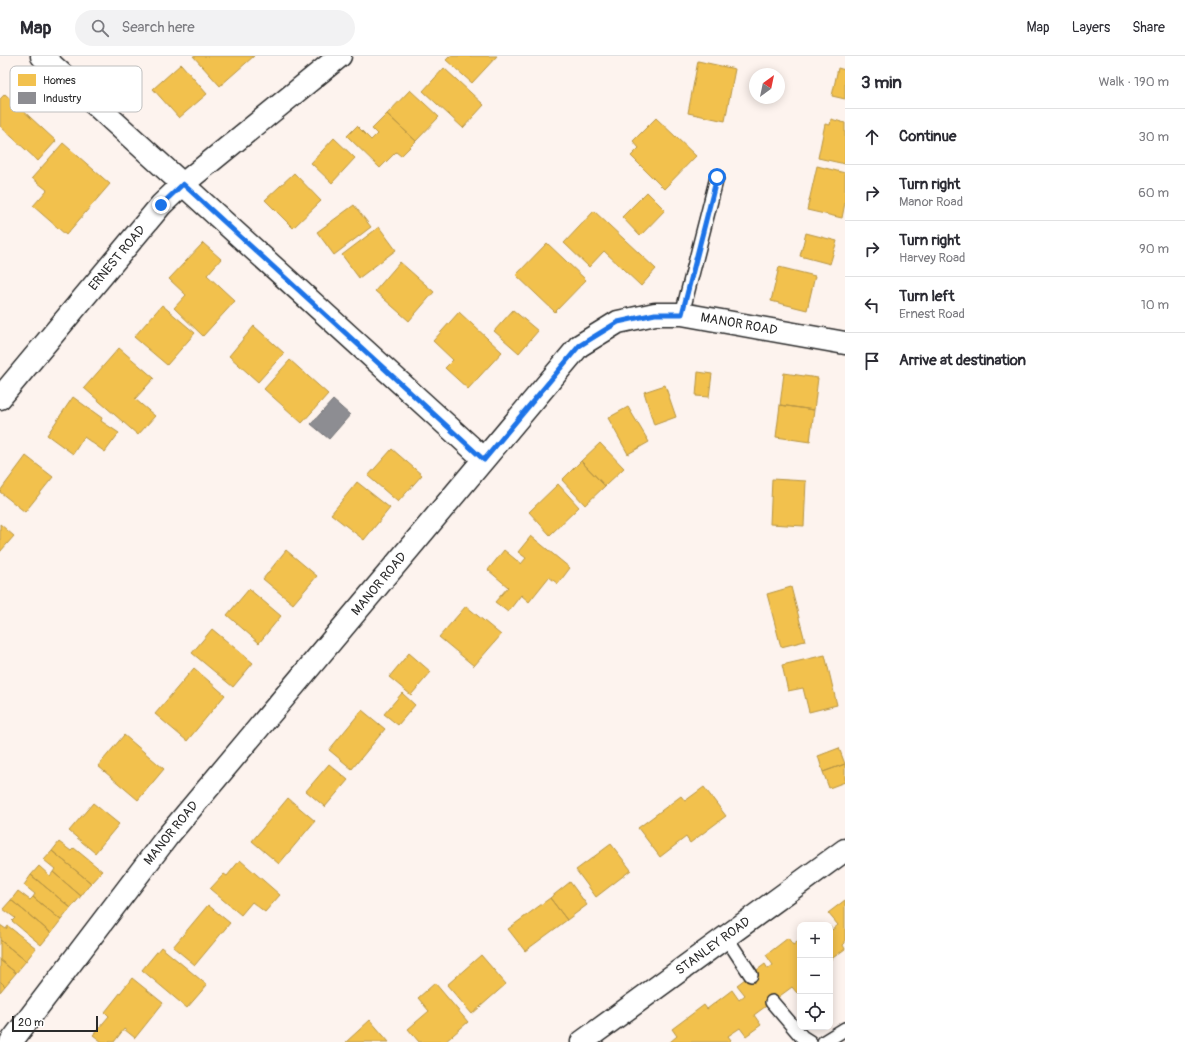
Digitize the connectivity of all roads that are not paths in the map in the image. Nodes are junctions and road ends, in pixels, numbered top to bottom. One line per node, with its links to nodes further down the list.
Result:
1 (42, 56): 3 (street)
2 (340, 56): 6 (street, ERNEST ROAD)
3 (53, 66)
4 (104, 112): 6 (street)
5 (717, 177): 7 (lane)
6 (183, 184): 9 (street, ERNEST ROAD); 10 (street)
7 (682, 314): 8 (street, MANOR ROAD); 10 (street, MANOR ROAD)
8 (845, 343)
9 (0, 398)
10 (484, 460): 16 (street, MANOR ROAD)
11 (845, 850): 12 (street, STANLEY ROAD)
12 (726, 937): 13 (lane); 17 (street, STANLEY ROAD)
13 (751, 974)
14 (772, 1002): 18 (lane)
15 (845, 1029): 19 (lane)
16 (11, 1042)
17 (582, 1042)
18 (810, 1042)
19 (824, 1042)

